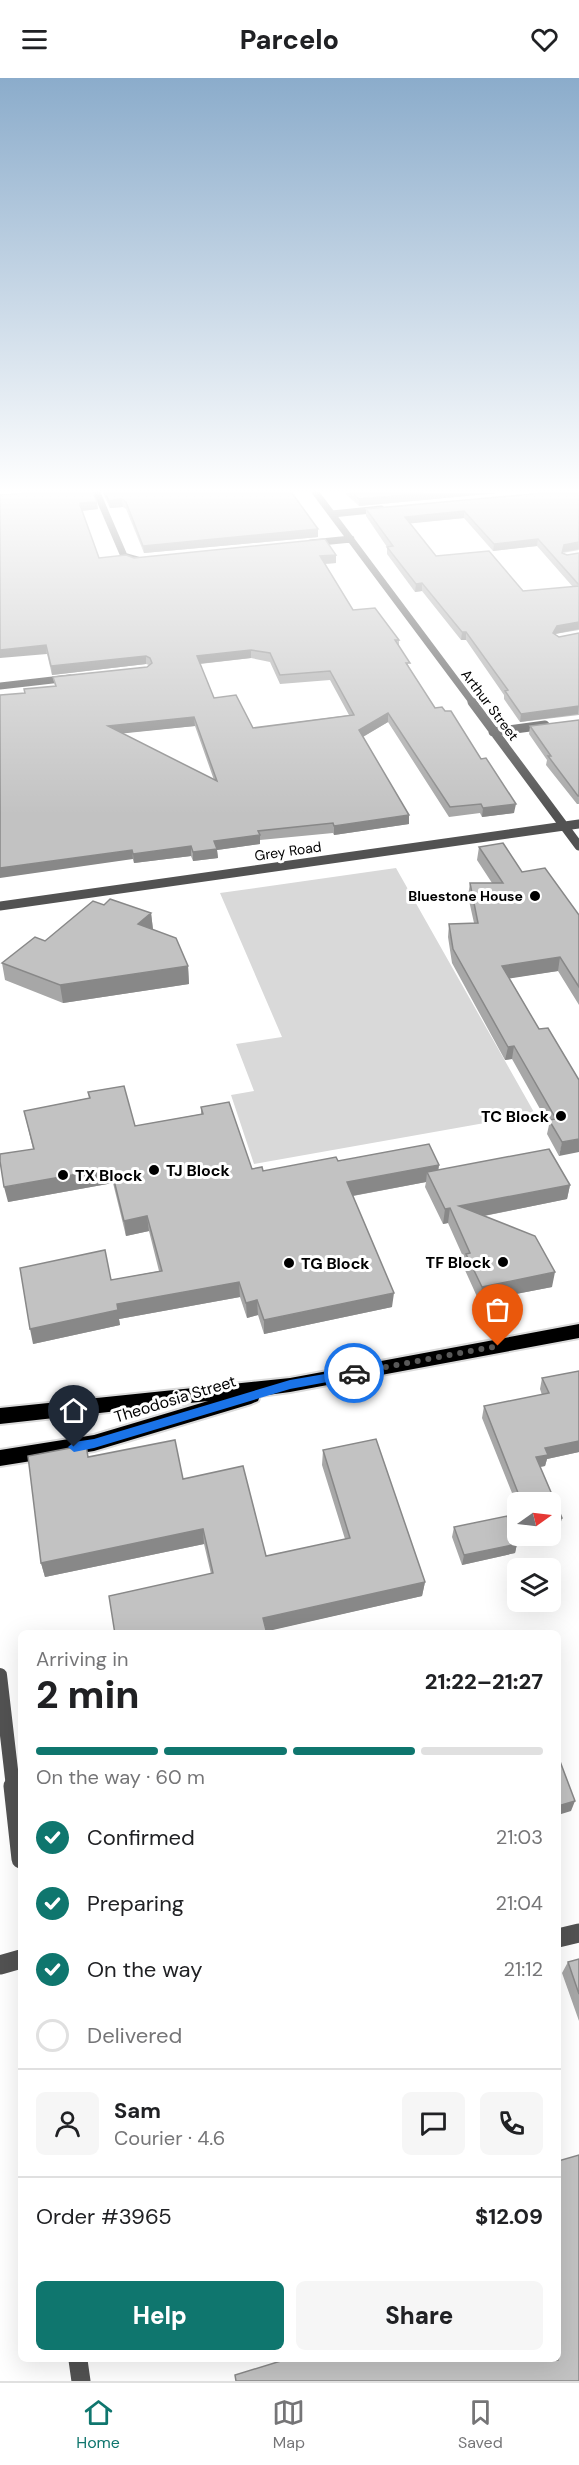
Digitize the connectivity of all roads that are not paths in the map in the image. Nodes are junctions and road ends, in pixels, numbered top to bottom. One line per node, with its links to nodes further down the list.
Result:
1 (396, 600): 5 (street, Arthur Street)
2 (79, 677): 3 (street)
3 (0, 686)
4 (558, 724): 5 (street)
5 (493, 732): 7 (street, Arthur Street)
6 (579, 824): 7 (street, Grey Road)
7 (565, 826): 8 (street, Arthur Street); 9 (street, Grey Road)
8 (579, 846)
9 (0, 906)
10 (579, 1331): 11 (highway, Theodosia Street)
11 (290, 1385): 12 (highway, Theodosia Street); 13 (highway, Theodosia Street)
12 (0, 1416)
13 (0, 1458)
14 (0, 1675): 15 (street)
15 (18, 1833)
16 (579, 1933): 17 (street)
17 (561, 1937)
18 (18, 1960): 19 (street)
19 (0, 1965)
20 (78, 2362): 21 (street)
21 (81, 2381)

